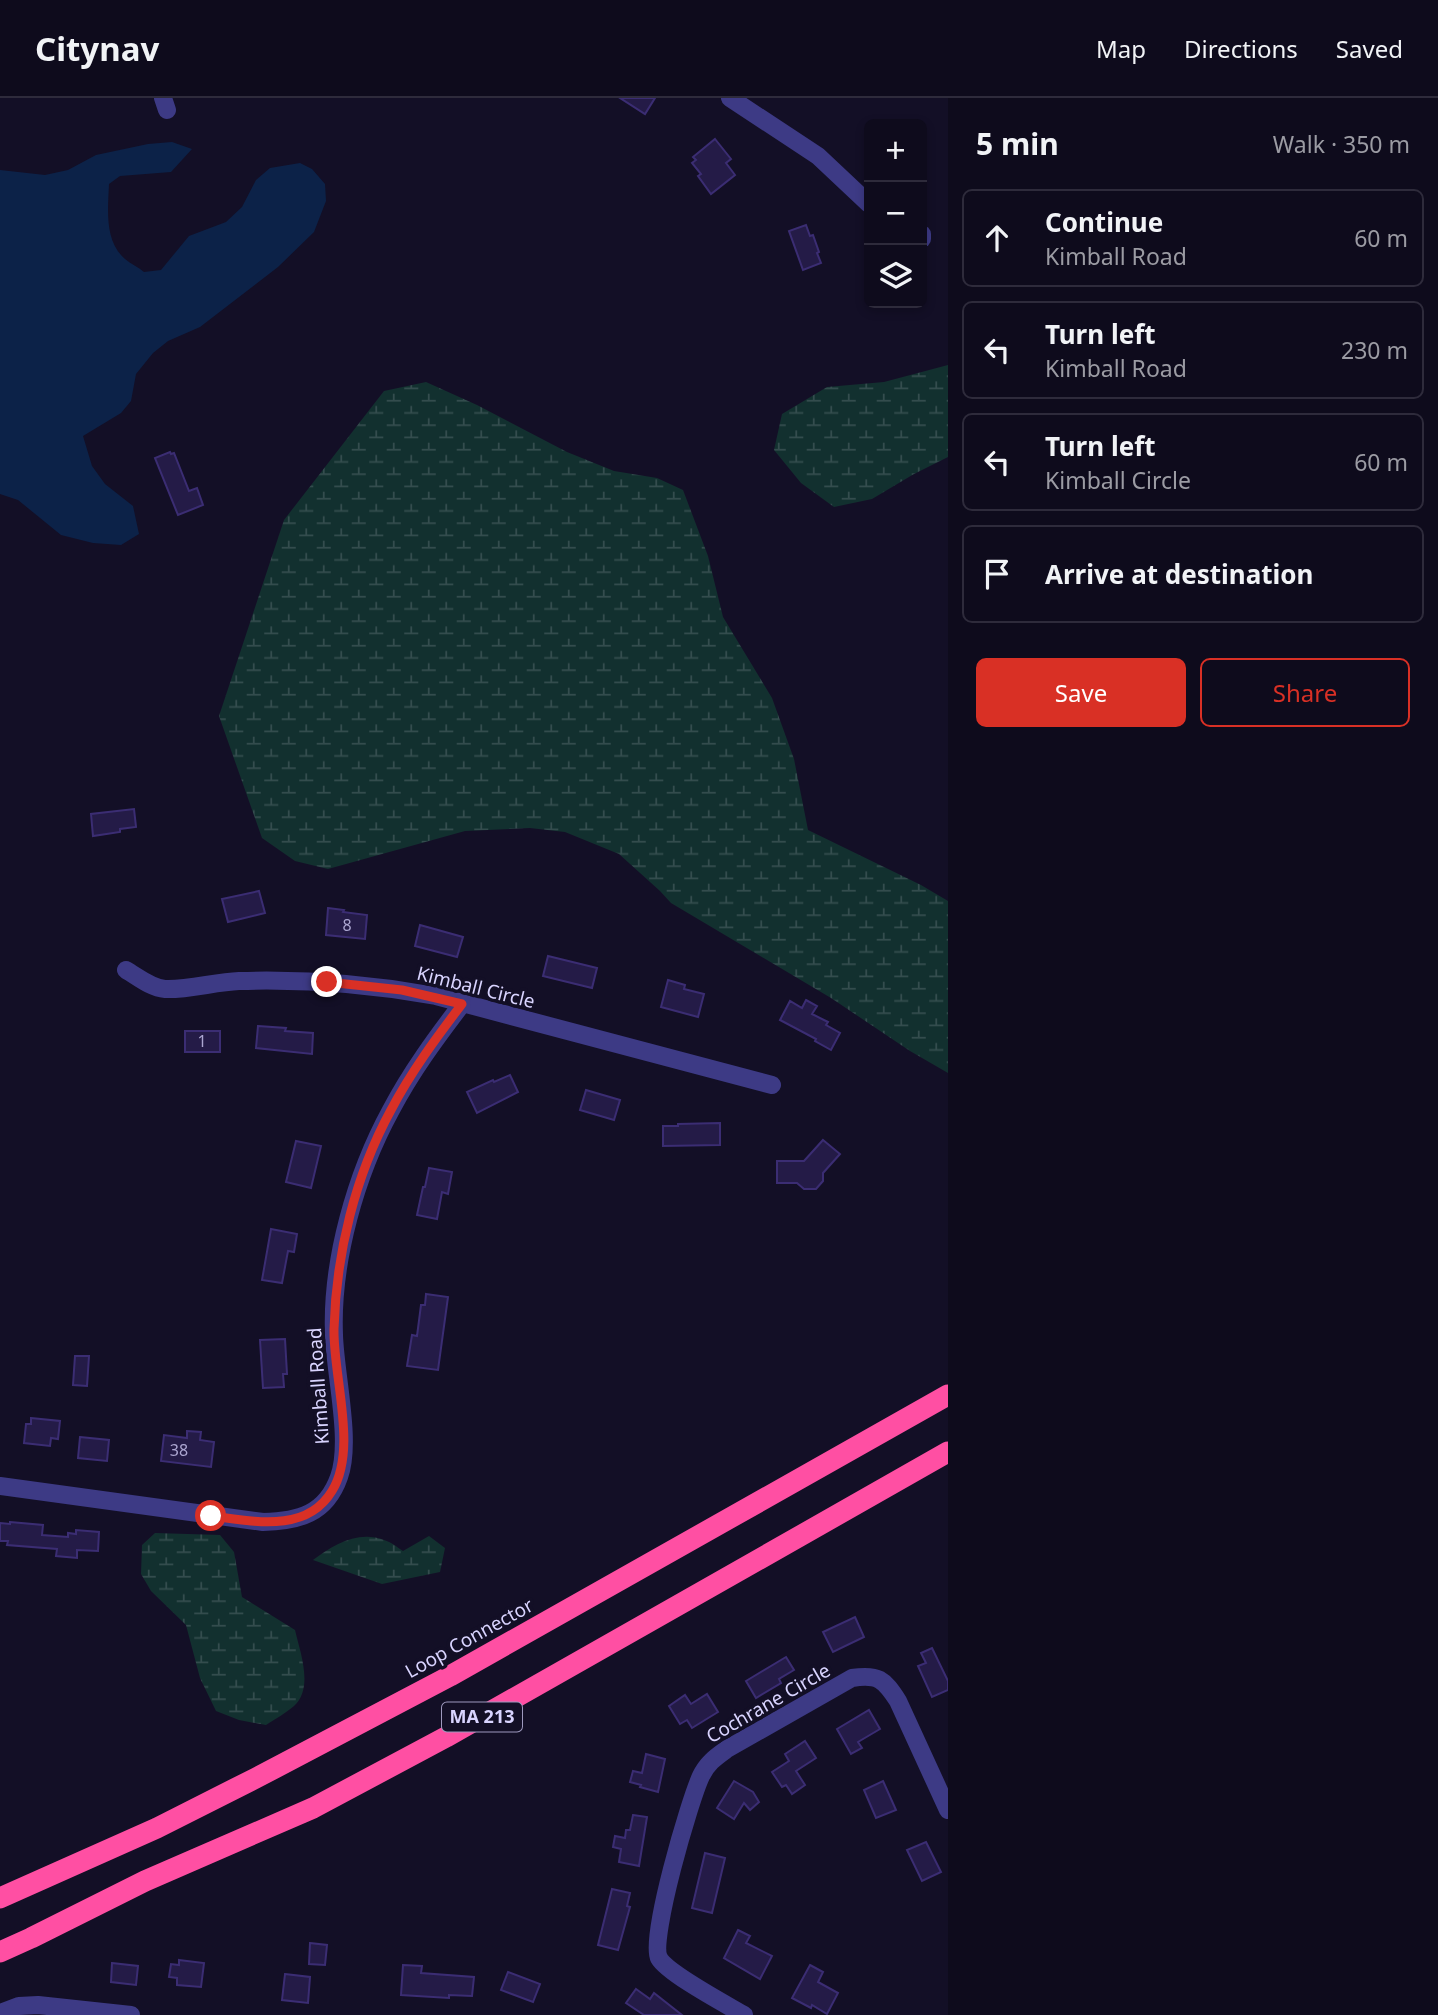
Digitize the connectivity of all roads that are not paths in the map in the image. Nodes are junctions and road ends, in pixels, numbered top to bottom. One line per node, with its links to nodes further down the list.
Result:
1 (730, 98): 2 (street)
2 (864, 199)
3 (126, 970): 4 (street, Kimball Circle)
4 (462, 1004): 5 (street, Kimball Circle); 8 (street, Kimball Road)
5 (772, 1085)
6 (948, 1395): 10 (highway, Loop Connector / MA 213)
7 (948, 1452): 13 (highway, MA 213)
8 (0, 1486)
9 (948, 1810): 16 (street, Cochrane Circle)
10 (157, 1828): 11 (highway); 12 (highway, Loop Connector / MA 213)
11 (0, 1885)
12 (0, 1898)
13 (0, 1952)
14 (1, 2014): 15 (street)
15 (131, 2015)
16 (744, 2015)

